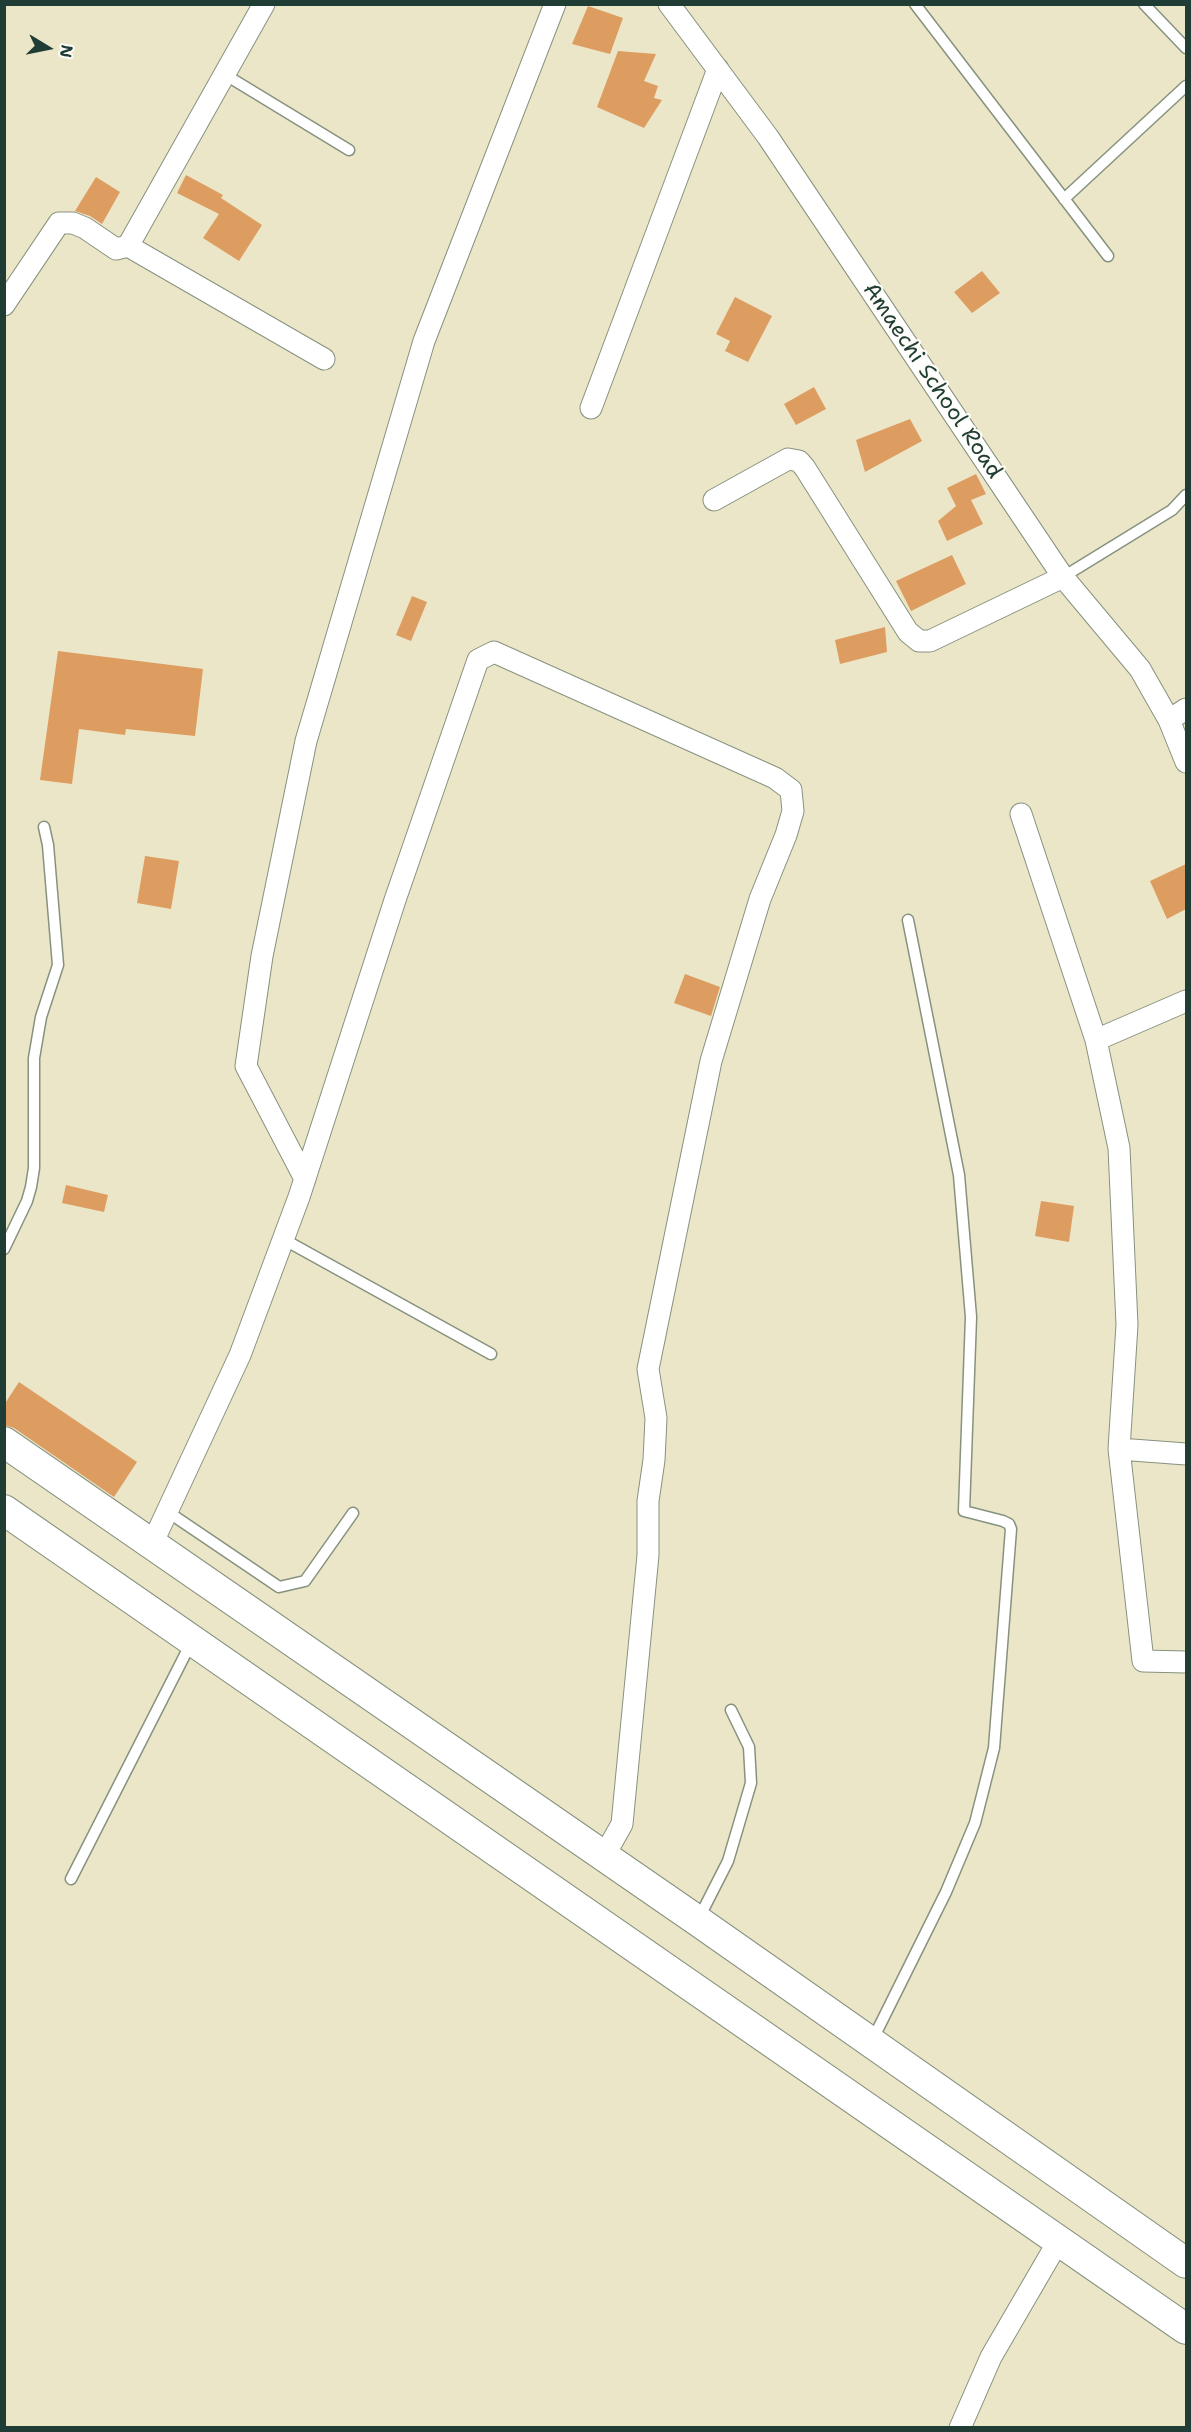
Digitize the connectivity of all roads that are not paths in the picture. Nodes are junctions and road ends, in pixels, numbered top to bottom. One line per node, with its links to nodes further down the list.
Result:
1 (264, 4): 8 (street)
2 (555, 4): 27 (street)
3 (669, 4): 7 (street, Amaechi School Road)
4 (915, 4): 11 (lane)
5 (1144, 4): 6 (lane)
6 (1186, 48)
7 (718, 69): 16 (street); 19 (street, Amaechi School Road)
8 (224, 74): 10 (lane); 12 (street)
9 (1186, 86): 11 (lane)
10 (349, 150)
11 (1064, 199): 13 (lane)
12 (128, 246): 14 (street); 15 (street)
13 (1108, 256)
14 (4, 305)
15 (324, 359)
16 (591, 408)
17 (1186, 495): 19 (lane)
18 (714, 500): 19 (street)
19 (1063, 577): 20 (street, Amaechi School Road)
20 (1178, 714): 21 (street, Amaechi School Road)
21 (1186, 762)
22 (1021, 814): 26 (street)
23 (44, 827): 29 (lane)
24 (908, 920): 44 (lane)
25 (1186, 1001): 26 (street)
26 (1096, 1040): 32 (street)
27 (305, 1179): 28 (street); 41 (street)
28 (283, 1239): 30 (lane); 35 (street)
29 (4, 1249)
30 (491, 1354)
31 (4, 1442): 37 (main road)
32 (1119, 1449): 33 (street); 39 (street)
33 (1186, 1454)
34 (4, 1510): 38 (main road)
35 (168, 1512): 36 (lane); 37 (street)
36 (353, 1513)
37 (152, 1544): 41 (main road)
38 (192, 1640): 42 (lane); 45 (main road)
39 (1186, 1662)
40 (731, 1710): 43 (lane)
41 (604, 1856): 43 (main road)
42 (71, 1879)
43 (698, 1921): 44 (main road)
44 (872, 2042): 46 (main road)
45 (1059, 2240): 47 (main road); 48 (street)
46 (1186, 2263)
47 (1186, 2329)
48 (960, 2427)

